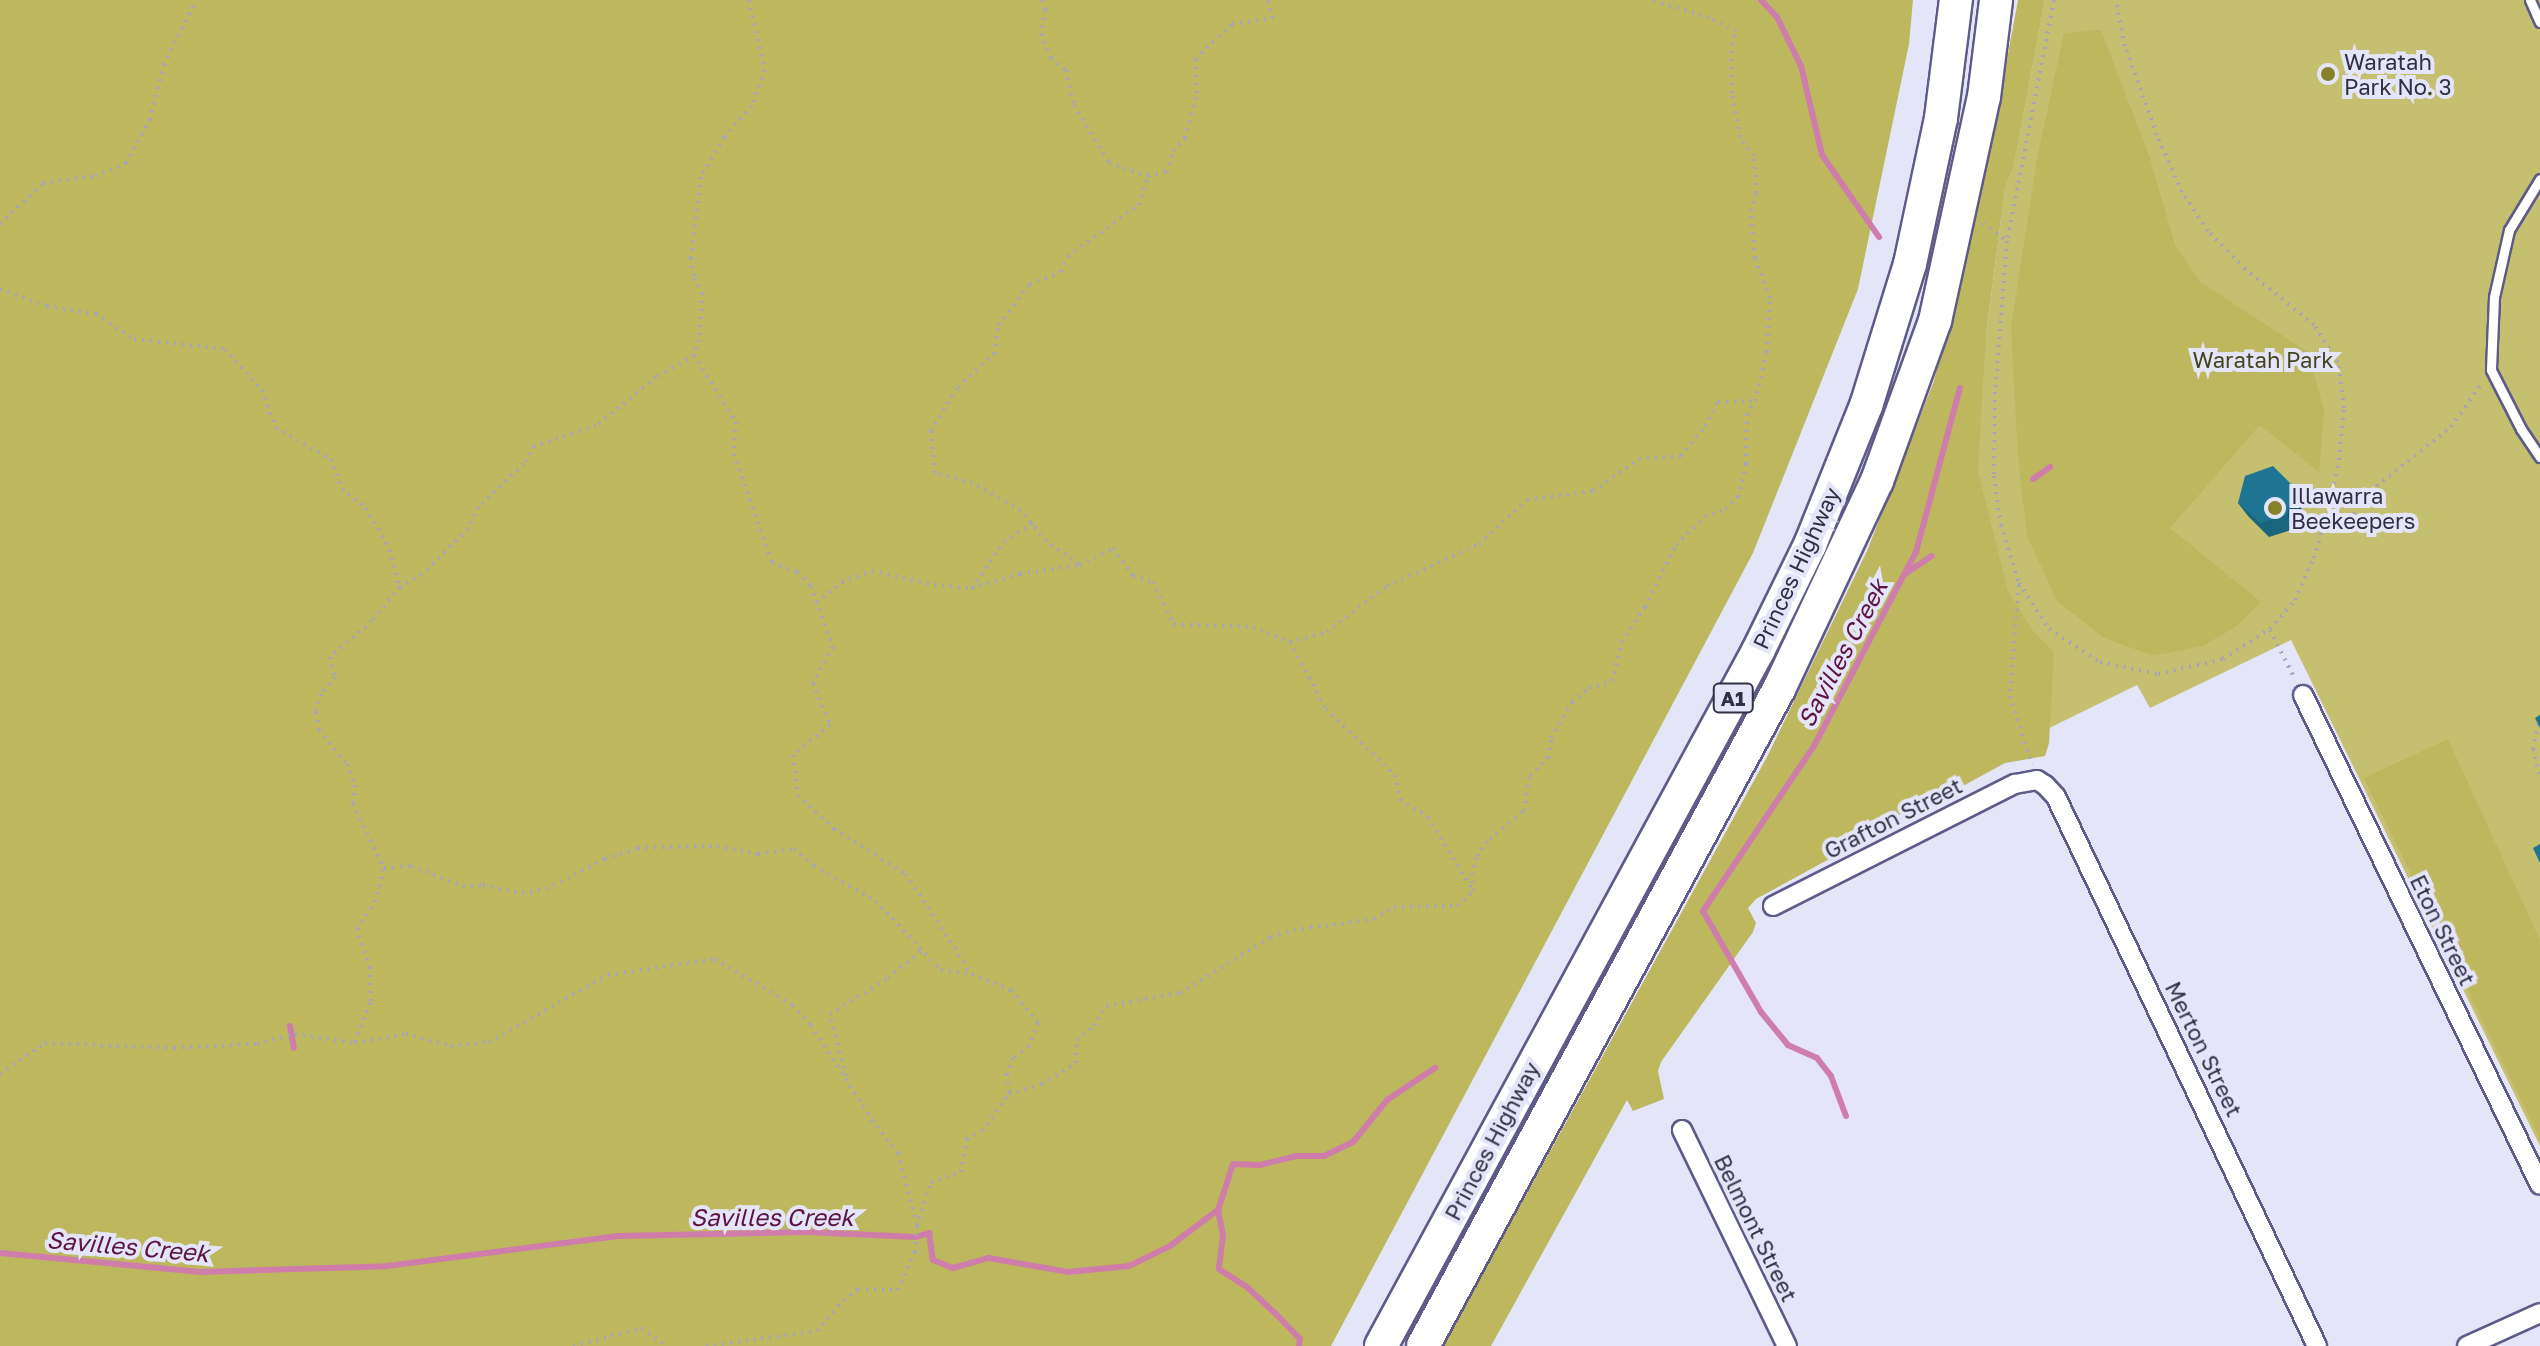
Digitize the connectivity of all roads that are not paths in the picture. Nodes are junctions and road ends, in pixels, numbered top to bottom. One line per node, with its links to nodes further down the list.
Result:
1 (1956, 0): 13 (highway, Princes Highway / A1)
2 (1996, 0): 14 (highway, Princes Highway / A1)
3 (2530, 0): 4 (lane)
4 (2540, 22)
5 (2540, 179): 6 (lane)
6 (2540, 457)
7 (2303, 695): 11 (street, Eton Street)
8 (2037, 780): 9 (street, Grafton Street); 16 (street, Merton Street)
9 (1773, 906)
10 (1682, 1130): 15 (street, Belmont Street)
11 (2540, 1185)
12 (2540, 1313): 17 (street)
13 (1381, 1346)
14 (1423, 1346)
15 (1787, 1346)
16 (2317, 1346)
17 (2467, 1346)

